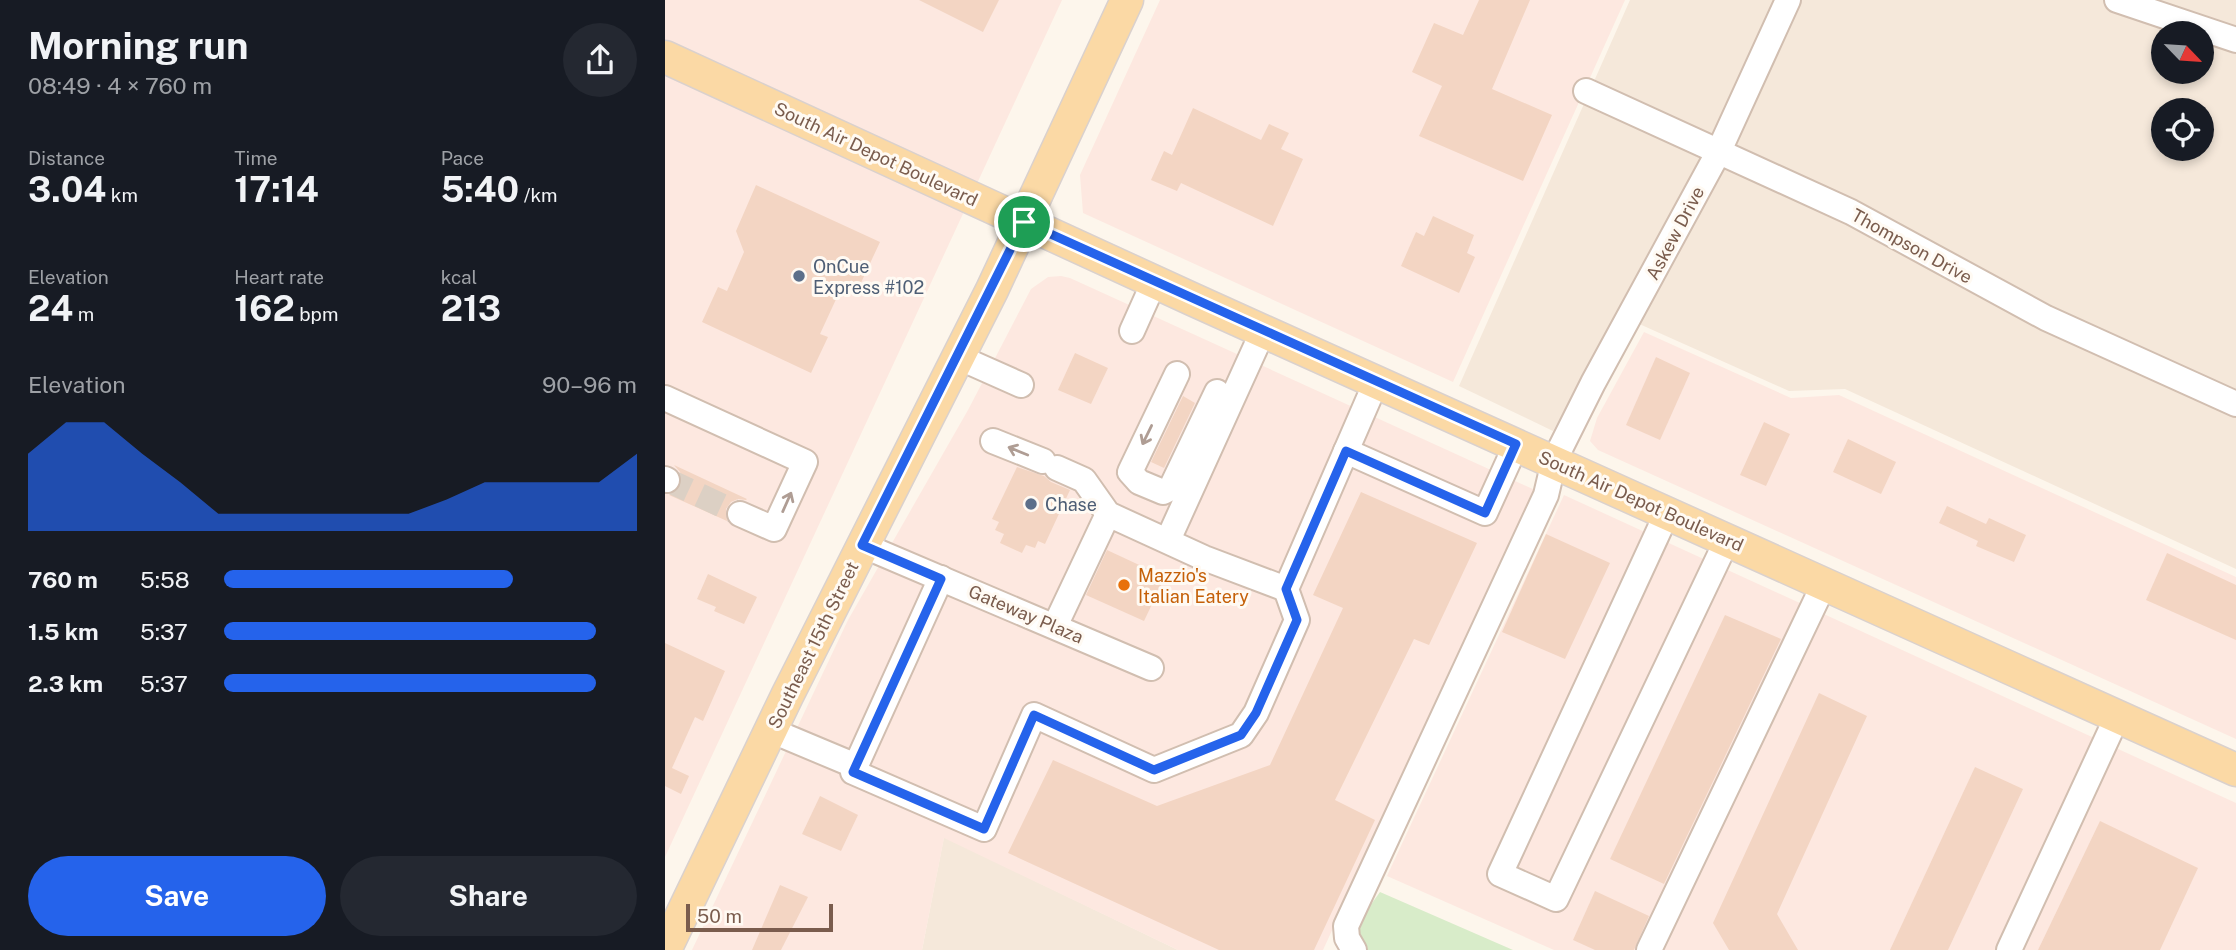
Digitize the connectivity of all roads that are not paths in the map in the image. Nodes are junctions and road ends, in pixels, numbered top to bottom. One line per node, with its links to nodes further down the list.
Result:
1 (1127, 0): 8 (main road, Southeast 15th Street)
2 (1788, 0): 7 (street, Askew Drive)
3 (2118, 0): 4 (street)
4 (2236, 40)
5 (665, 57): 8 (main road, South Air Depot Boulevard)
6 (1586, 91): 7 (street, Thompson Drive)
7 (1718, 153): 18 (street, Thompson Drive); 22 (street, Askew Drive)
8 (1024, 222): 9 (main road, South Air Depot Boulevard); 12 (main road, Southeast 15th Street)
9 (1154, 282): 10 (street); 11 (main road, South Air Depot Boulevard)
10 (1132, 331)
11 (1263, 331): 14 (main road, South Air Depot Boulevard); 26 (street)
12 (958, 357): 15 (street); 28 (main road, Southeast 15th Street)
13 (1177, 374): 16 (street, one-way to 16)
14 (1376, 382): 20 (main road, South Air Depot Boulevard); 21 (street)
15 (1021, 384)
16 (1217, 391)
17 (665, 398): 24 (street, one-way to 17)
18 (2236, 404)
19 (993, 442): 25 (street, one-way to 19)
20 (1516, 444): 21 (street); 22 (main road, South Air Depot Boulevard)
21 (1346, 451): 31 (street)
22 (1554, 461): 23 (main road, South Air Depot Boulevard); 39 (street, Askew Drive)
23 (1667, 513): 27 (main road, South Air Depot Boulevard); 27 (street)
24 (740, 514)
25 (1108, 514): 26 (street); 32 (street)
26 (1168, 540): 31 (street)
27 (1727, 540): 30 (main road, South Air Depot Boulevard)
28 (862, 545): 29 (street, Gateway Plaza); 35 (main road, Southeast 15th Street)
29 (941, 579): 32 (street, Gateway Plaza); 36 (street)
30 (1824, 584): 34 (main road, South Air Depot Boulevard); 40 (street)
31 (1286, 589): 36 (street)
32 (1055, 626): 33 (street, Gateway Plaza)
33 (1151, 668)
34 (2117, 716): 37 (main road, South Air Depot Boulevard); 41 (street)
35 (771, 730): 36 (street); 38 (main road, Southeast 15th Street)
36 (856, 766)
37 (2236, 770)
38 (665, 950)
39 (1354, 950)
40 (1649, 950)
41 (2009, 950)

